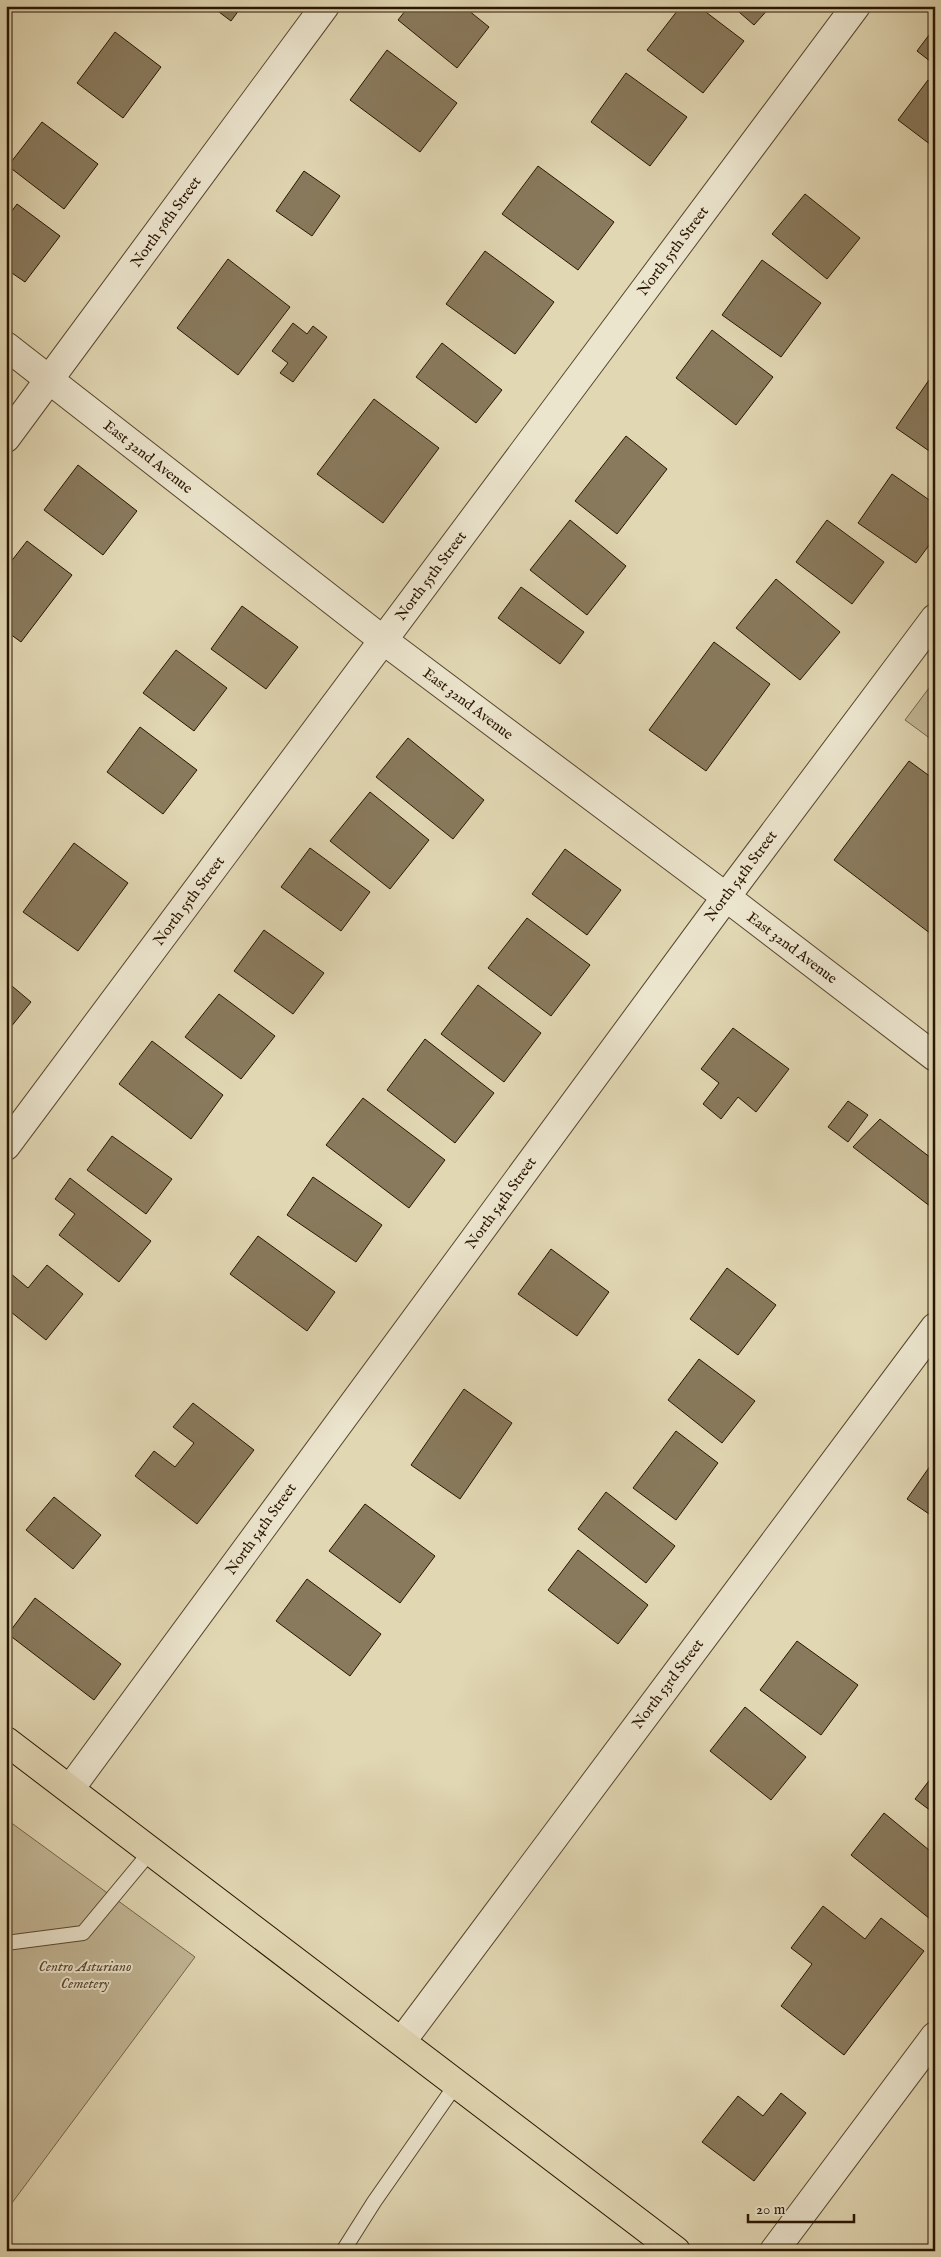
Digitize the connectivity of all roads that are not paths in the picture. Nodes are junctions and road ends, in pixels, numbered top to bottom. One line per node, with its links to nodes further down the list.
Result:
1 (325, 6): 4 (street, North 56th Street)
2 (856, 6): 7 (street, North 55th Street)
3 (6, 346): 4 (street, East 32nd Avenue)
4 (50, 380): 5 (street, North 56th Street); 7 (street, East 32nd Avenue)
5 (6, 438)
6 (935, 618): 8 (street, North 54th Street)
7 (383, 640): 8 (street, East 32nd Avenue); 10 (street, North 55th Street)
8 (726, 897): 9 (street, East 32nd Avenue); 13 (street, North 54th Street)
9 (935, 1057)
10 (6, 1146)
11 (935, 1327): 17 (street, North 53rd Street)
12 (6, 1741): 13 (main road)
13 (70, 1789): 14 (main road)
14 (151, 1851): 15 (lane); 17 (main road)
15 (6, 1943)
16 (935, 2036): 21 (street)
17 (402, 2041): 18 (main road)
18 (457, 2083): 19 (lane); 20 (main road)
19 (342, 2251)
20 (676, 2251)
21 (774, 2251)

